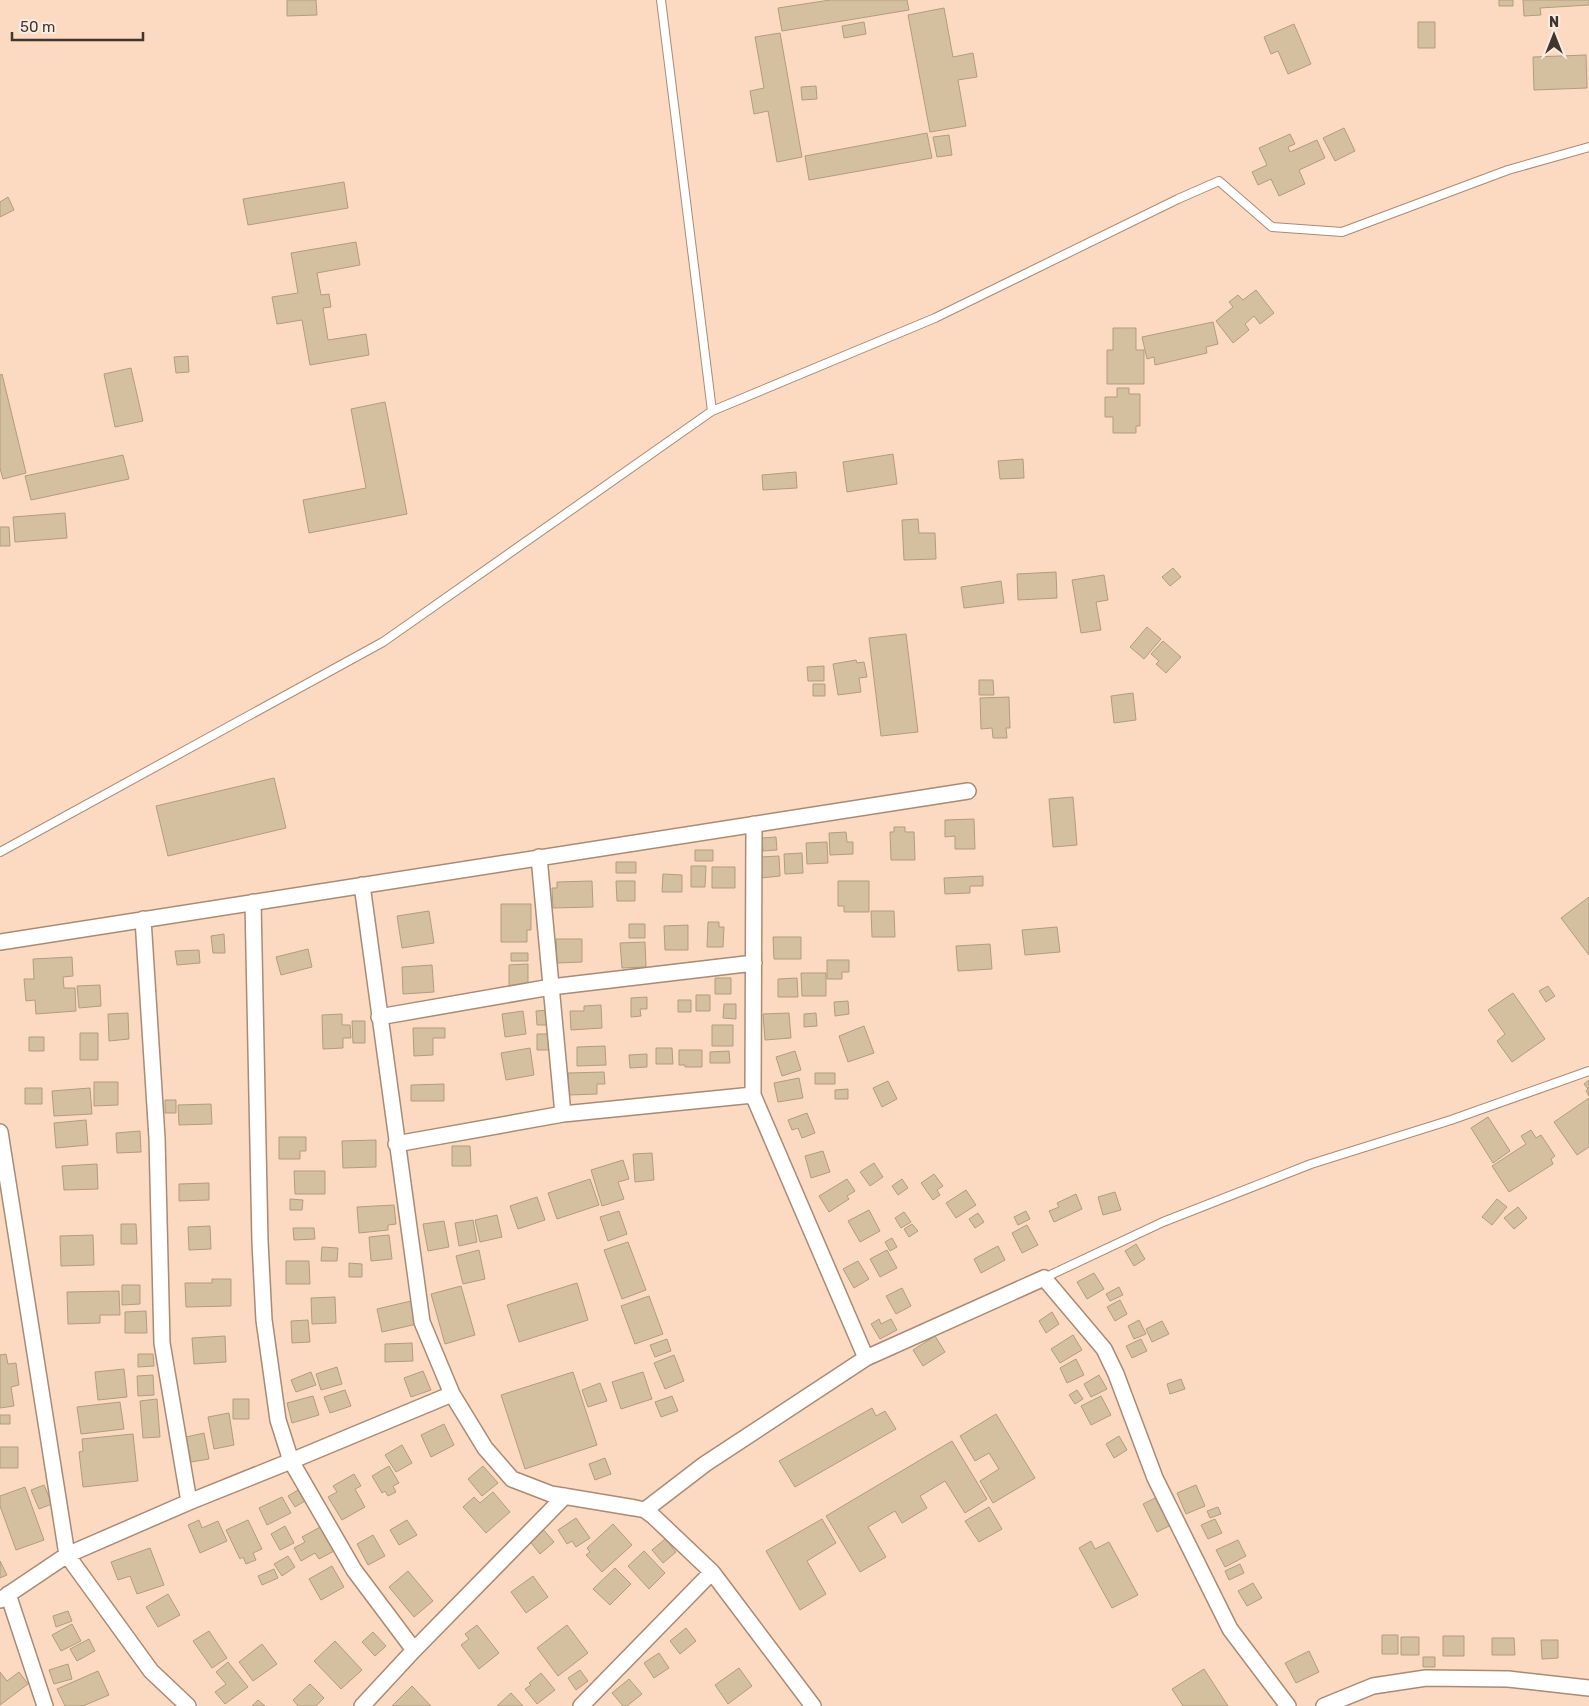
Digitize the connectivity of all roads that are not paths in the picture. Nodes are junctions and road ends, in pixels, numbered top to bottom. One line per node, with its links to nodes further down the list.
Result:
1 (661, 0): 3 (lane)
2 (1589, 147): 3 (lane)
3 (712, 411): 6 (lane)
4 (968, 791): 5 (street)
5 (754, 824): 7 (street); 12 (street)
6 (0, 852)
7 (539, 857): 8 (street); 13 (street)
8 (362, 885): 9 (street); 14 (street)
9 (253, 902): 10 (street); 24 (street)
10 (143, 919): 11 (street); 26 (street)
11 (0, 942)
12 (754, 963): 13 (street); 16 (street)
13 (551, 987): 14 (street); 17 (street)
14 (379, 1017): 19 (street)
15 (1589, 1071): 21 (lane)
16 (753, 1095): 17 (street); 22 (street)
17 (563, 1114): 19 (street)
18 (0, 1132): 20 (street)
19 (396, 1144): 23 (street)
20 (2, 1157): 28 (street)
21 (1044, 1278): 22 (street); 38 (street)
22 (866, 1358): 27 (street)
23 (452, 1394): 24 (street); 25 (street)
24 (291, 1462): 26 (street); 31 (street)
25 (565, 1496): 27 (street); 31 (street)
26 (189, 1502): 28 (street)
27 (645, 1510): 29 (street)
28 (67, 1555): 30 (street); 34 (street)
29 (712, 1572): 36 (street); 37 (street)
30 (4, 1597): 33 (street)
31 (414, 1650): 35 (street)
32 (1589, 1688): 39 (street)
33 (44, 1706)
34 (188, 1706)
35 (362, 1706)
36 (582, 1706)
37 (813, 1706)
38 (1288, 1706)
39 (1324, 1706)

